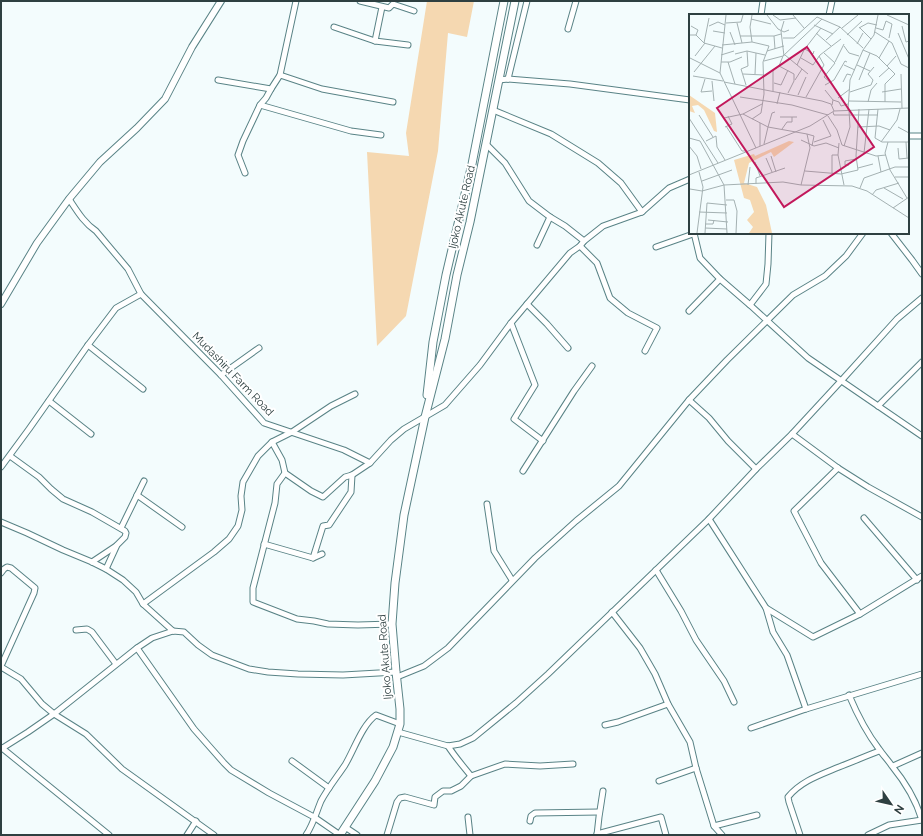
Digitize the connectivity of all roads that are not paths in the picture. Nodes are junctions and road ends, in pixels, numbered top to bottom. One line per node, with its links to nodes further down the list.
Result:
1 (221, 1): 33 (street)
2 (296, 1): 18 (street)
3 (360, 1): 10 (street)
4 (504, 1): 68 (main road, Ijoko Akute Road)
5 (515, 1): 21 (main road, Ijoko Akute Road)
6 (527, 1): 19 (street)
7 (576, 1): 15 (street)
8 (763, 1): 12 (street)
9 (832, 1): 13 (street)
10 (382, 7): 11 (street); 16 (street)
11 (414, 11)
12 (761, 14)
13 (829, 14)
14 (334, 27): 16 (street)
15 (568, 29)
16 (375, 41): 17 (street)
17 (408, 44)
18 (280, 75): 22 (street); 24 (street)
19 (508, 79): 21 (street); 23 (street)
20 (218, 80): 22 (street)
21 (499, 80): 26 (main road, Ijoko Akute Road)
22 (271, 89): 25 (street)
23 (689, 100)
24 (393, 102)
25 (260, 105): 27 (street); 31 (street)
26 (493, 110): 30 (main road, Ijoko Akute Road); 34 (street)
27 (381, 135)
28 (909, 136): 29 (street)
29 (922, 136)
30 (487, 145): 35 (street); 68 (main road, Ijoko Akute Road)
31 (245, 173)
32 (689, 179): 34 (street)
33 (69, 199): 47 (street, Mudashiru Farm Road); 49 (street)
34 (642, 212): 41 (street)
35 (550, 217): 41 (street); 42 (street)
36 (691, 234): 44 (street)
37 (694, 234): 46 (street)
38 (769, 234): 51 (street)
39 (862, 234): 53 (street)
40 (892, 234): 45 (street)
41 (584, 241): 43 (street)
42 (537, 245)
43 (580, 246): 50 (street); 58 (street)
44 (656, 247)
45 (922, 274)
46 (720, 278): 51 (street); 52 (street)
47 (141, 294): 55 (street); 61 (street, Mudashiru Farm Road)
48 (922, 298): 62 (street)
49 (1, 304)
50 (527, 304): 54 (street); 57 (street)
51 (750, 305): 53 (street)
52 (689, 311)
53 (767, 321): 62 (street); 65 (street)
54 (510, 322): 68 (street); 73 (street)
55 (88, 346): 63 (street); 66 (street)
56 (259, 348): 61 (street)
57 (568, 348)
58 (645, 351)
59 (922, 362): 67 (street)
60 (592, 366): 73 (street)
61 (221, 375): 69 (street, Mudashiru Farm Road)
62 (842, 381): 67 (street); 71 (street)
63 (143, 389)
64 (355, 394): 69 (street)
65 (689, 400): 79 (street); 101 (street)
66 (49, 401): 70 (street); 75 (street)
67 (878, 406): 72 (street)
68 (425, 417): 76 (street); 106 (main road, Ijoko Akute Road)
69 (292, 432): 74 (street); 76 (street, Mudashiru Farm Road)
70 (91, 434)
71 (792, 434): 78 (street); 79 (street)
72 (922, 436)
73 (543, 440): 80 (street)
74 (272, 442): 81 (street); 102 (street)
75 (10, 456): 77 (street); 91 (street)
76 (370, 463): 82 (street)
77 (1, 467)
78 (838, 468): 86 (street); 105 (street)
79 (756, 469): 88 (street)
80 (523, 471)
81 (285, 473): 82 (street); 92 (street)
82 (352, 475): 95 (street)
83 (144, 481): 84 (street)
84 (137, 495): 90 (street); 91 (street)
85 (487, 504): 101 (street)
86 (922, 517)
87 (864, 518): 100 (street)
88 (709, 519): 98 (street); 103 (street)
89 (1, 522): 96 (street)
90 (182, 527)
91 (121, 528): 93 (street)
92 (264, 544): 95 (street); 106 (street)
93 (117, 545): 96 (street); 97 (street)
94 (322, 554): 95 (street)
95 (313, 558)
96 (92, 562): 97 (street)
97 (106, 569): 102 (street)
98 (656, 570): 104 (street); 115 (street)
99 (1, 573): 111 (street)
100 (921, 578): 105 (street)
101 (512, 580): 113 (street)
102 (143, 604): 108 (street)
103 (766, 608): 105 (street); 117 (street)
104 (612, 612): 116 (street); 122 (street)
105 (860, 614)
106 (392, 624): 113 (main road, Ijoko Akute Road)
107 (76, 630): 110 (street)
108 (173, 631): 109 (street); 113 (street)
109 (136, 648): 110 (street); 136 (street)
110 (116, 664): 118 (street)
111 (1, 666): 118 (street)
112 (922, 674): 114 (street)
113 (396, 675): 120 (main road, Ijoko Akute Road)
114 (849, 695): 117 (street); 124 (street)
115 (734, 702)
116 (668, 704): 119 (street); 129 (street)
117 (806, 709): 121 (street)
118 (54, 714): 123 (street); 139 (street)
119 (605, 725)
120 (399, 728): 122 (street); 132 (street); 142 (main road, Ijoko Akute Road)
121 (751, 728)
122 (448, 746): 130 (street)
123 (2, 748): 143 (street)
124 (879, 751): 128 (street); 154 (street)
125 (922, 753): 128 (street)
126 (292, 761): 132 (street)
127 (573, 764): 130 (street)
128 (892, 766): 138 (street)
129 (696, 768): 131 (street); 141 (street)
130 (471, 776): 149 (street)
131 (659, 781)
132 (329, 788): 136 (street)
133 (603, 791): 134 (street)
134 (600, 812): 140 (street); 151 (street)
135 (757, 815): 141 (street)
136 (314, 817): 146 (street); 147 (street)
137 (468, 817): 150 (street)
138 (922, 820): 155 (street)
139 (196, 821): 144 (street); 145 (street)
140 (530, 821)
141 (714, 826): 153 (street)
142 (345, 827): 147 (main road, Ijoko Akute Road); 148 (street)
143 (109, 835)
144 (187, 835)
145 (214, 835)
146 (306, 835)
147 (340, 835)
148 (358, 835)
149 (387, 835)
150 (470, 835)
151 (597, 835): 152 (street)
152 (666, 835)
153 (722, 835)
154 (800, 835)
155 (868, 835)

